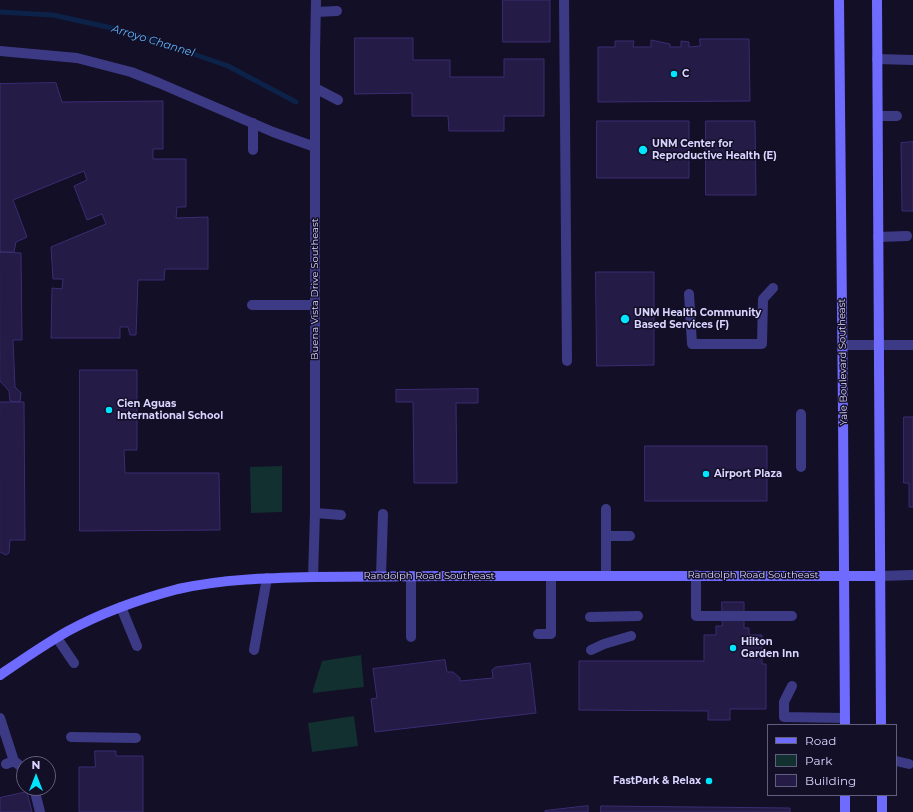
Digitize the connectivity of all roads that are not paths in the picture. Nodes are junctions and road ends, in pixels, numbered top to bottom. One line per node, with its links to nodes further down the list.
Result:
1 (316, 0): 5 (street, Buena Vista Drive Southeast)
2 (564, 0): 26 (street)
3 (839, 0): 23 (main road, Yale Boulevard Southeast)
4 (877, 0): 8 (main road)
5 (316, 12): 6 (street); 10 (street, Buena Vista Drive Southeast)
6 (337, 12)
7 (0, 51): 14 (street)
8 (877, 59): 9 (street); 12 (main road)
9 (913, 60)
10 (315, 88): 11 (street); 15 (street, Buena Vista Drive Southeast)
11 (338, 100)
12 (878, 116): 13 (street); 18 (main road)
13 (897, 116)
14 (253, 123): 15 (street); 16 (street)
15 (315, 147): 22 (street, Buena Vista Drive Southeast)
16 (253, 150)
17 (907, 236): 18 (street)
18 (878, 237): 24 (main road)
19 (773, 288): 20 (street)
20 (689, 294)
21 (252, 305): 22 (street)
22 (315, 306): 30 (street, Buena Vista Drive Southeast)
23 (843, 345): 24 (street); 41 (main road, Yale Boulevard Southeast)
24 (878, 345): 25 (street); 42 (main road)
25 (913, 345)
26 (567, 361)
27 (801, 414): 28 (street)
28 (801, 467)
29 (606, 509): 33 (street)
30 (315, 513): 32 (street); 43 (street, Buena Vista Drive Southeast)
31 (383, 514): 38 (street)
32 (341, 515)
33 (606, 536): 34 (street); 35 (street)
34 (630, 536)
35 (606, 575): 36 (main road, Randolph Road Southeast); 40 (main road, Randolph Road Southeast)
36 (696, 575): 41 (main road, Randolph Road Southeast); 48 (street)
37 (913, 575): 42 (street)
38 (382, 576): 39 (main road, Randolph Road Southeast); 43 (main road, Randolph Road Southeast)
39 (411, 576): 40 (main road, Randolph Road Southeast); 51 (street)
40 (551, 576): 49 (street)
41 (844, 576): 42 (main road, Randolph Road Southeast); 60 (main road, Yale Boulevard Southeast)
42 (880, 576): 61 (main road)
43 (313, 577): 44 (main road, Randolph Road Southeast)
44 (267, 578): 45 (main road, Randolph Road Southeast); 54 (street)
45 (121, 607): 52 (main road, Randolph Road Southeast); 53 (street)
46 (590, 616): 47 (street)
47 (638, 616)
48 (792, 616)
49 (538, 634)
50 (631, 636): 55 (street)
51 (411, 637)
52 (57, 638): 56 (street); 57 (main road, Randolph Road Southeast)
53 (137, 646)
54 (254, 650)
55 (591, 650)
56 (74, 663)
57 (0, 675)
58 (792, 686): 60 (street)
59 (0, 718): 66 (street)
60 (845, 721)
61 (881, 724)
62 (71, 737): 63 (street)
63 (136, 738)
64 (897, 761): 65 (street)
65 (909, 764)
66 (16, 765)
67 (36, 796): 70 (street)
68 (845, 796): 71 (main road)
69 (882, 796): 72 (main road)
70 (40, 812)
71 (846, 812)
72 (882, 812)

